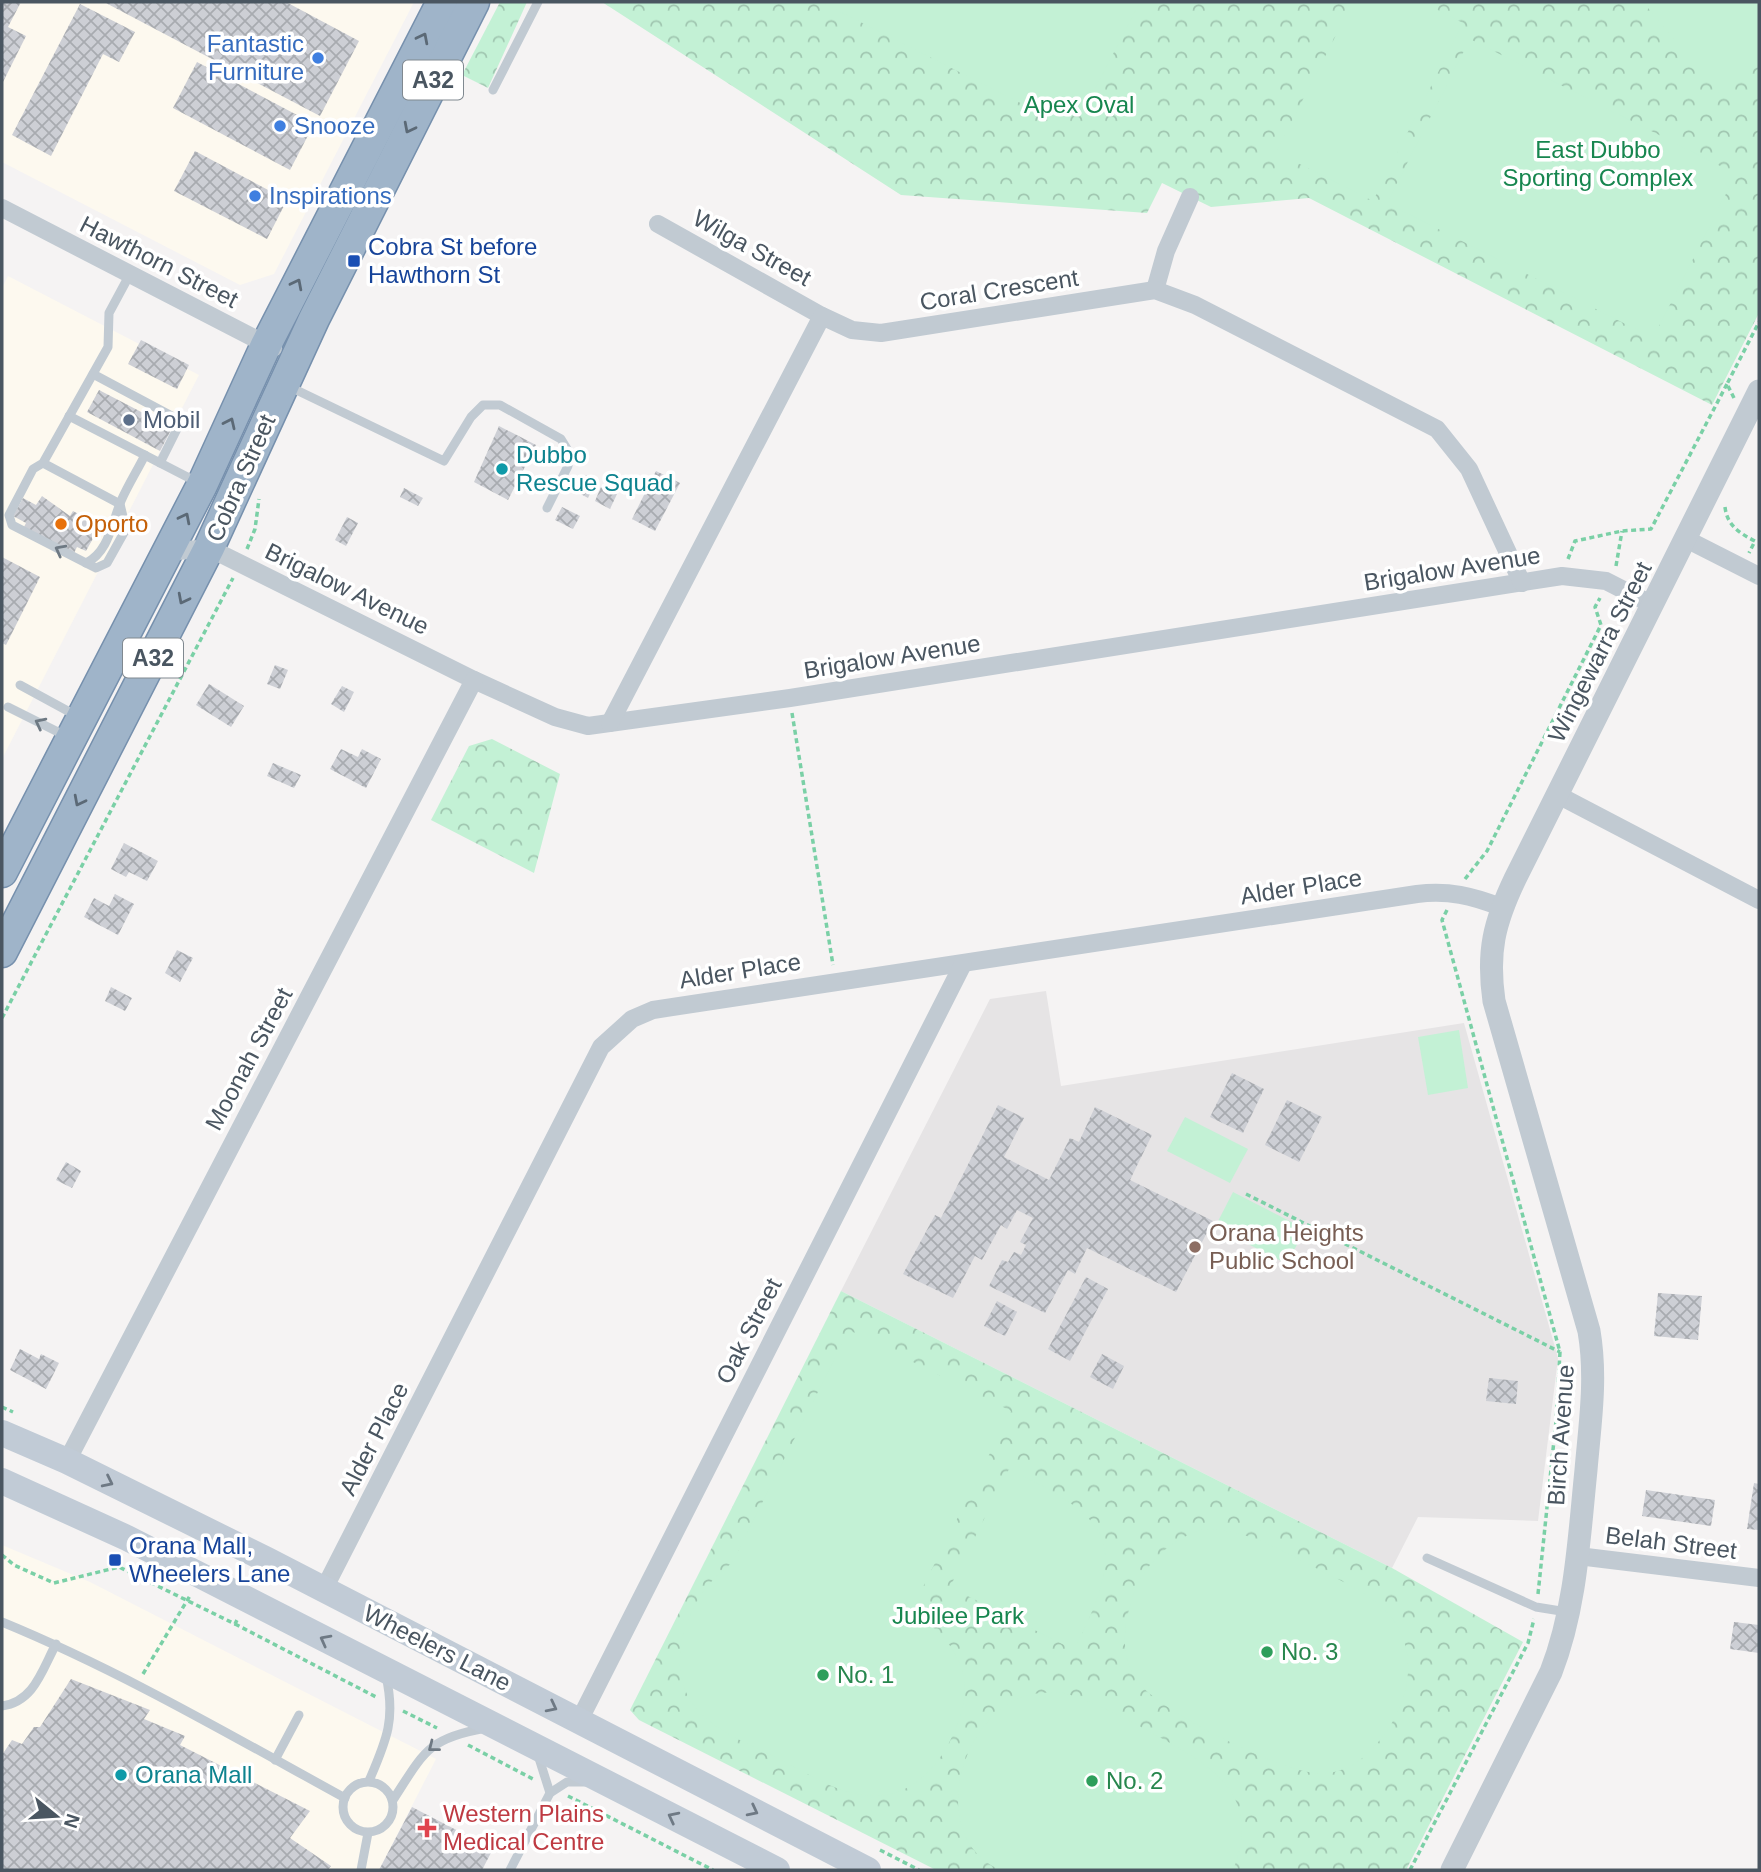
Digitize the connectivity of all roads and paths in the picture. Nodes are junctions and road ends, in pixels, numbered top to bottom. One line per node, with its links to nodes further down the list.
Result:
1 (442, 2): 12 (highway, Cobra Street / A32, one-way to 1)
2 (474, 2): 13 (highway, Cobra Street / A32, one-way to 13)
3 (538, 2): 4 (lane)
4 (493, 90)
5 (1191, 197): 9 (street)
6 (2, 208): 8 (street, Hawthorn Street)
7 (658, 224): 10 (street, Wilga Street)
8 (130, 274): 12 (street, Hawthorn Street); 14 (lane)
9 (1155, 290): 10 (street, Coral Crescent); 34 (street, Coral Crescent)
10 (822, 316): 40 (street)
11 (1759, 322): 15 (path)
12 (266, 345): 13 (street, Hawthorn Street); 22 (highway, Cobra Street / A32, one-way to 12)
13 (289, 372): 25 (lane); 28 (highway, Cobra Street / A32)
14 (93, 374): 17 (lane); 21 (lane)
15 (1727, 384): 18 (path); 26 (path)
16 (1759, 391): 18 (street, Wingewarra Street)
17 (69, 416): 19 (lane); 20 (lane)
18 (1752, 420): 27 (street, Wingewarra Street)
19 (145, 455): 21 (lane); 24 (lane)
20 (43, 463): 24 (lane); 24 (lane, one-way to 20)
21 (160, 463): 22 (lane)
22 (202, 485): 29 (highway, Cobra Street / A32, one-way to 22)
23 (1725, 498): 30 (path)
24 (120, 504)
25 (547, 508)
26 (1622, 531): 31 (path); 33 (path)
27 (1686, 539): 30 (street); 35 (street, Wingewarra Street)
28 (209, 548): 29 (street); 36 (street, Brigalow Avenue); 47 (highway, Cobra Street / A32, one-way to 47)
29 (167, 552): 41 (highway, Cobra Street / A32)
30 (1741, 567): 32 (street)
31 (1562, 576): 33 (street, Brigalow Avenue); 34 (street, Brigalow Avenue)
32 (1759, 576)
33 (1608, 582): 35 (street, Brigalow Avenue); 44 (path)
34 (1522, 583): 38 (street, Brigalow Avenue)
35 (1653, 605): 42 (street, Wingewarra Street)
36 (474, 680): 40 (street, Brigalow Avenue); 53 (street, Moonah Street)
37 (20, 685): 41 (lane)
38 (790, 698): 40 (street, Brigalow Avenue); 49 (path)
39 (8, 707): 41 (lane, one-way to 39)
40 (610, 723)
41 (76, 728): 43 (highway, Cobra Street / A32)
42 (1558, 795): 45 (street); 46 (street, Wingewarra Street)
43 (2, 872)
44 (1457, 893): 46 (street, Alder Place); 48 (street, Alder Place); 51 (path)
45 (1759, 900)
46 (1501, 907): 56 (street, Birch Avenue)
47 (2, 952)
48 (963, 964): 49 (street, Alder Place); 73 (street, Oak Street)
49 (835, 981): 60 (street, Alder Place)
50 (1246, 1194): 51 (path)
51 (1560, 1352): 63 (path)
52 (2, 1433): 53 (main road, Wheelers Lane)
53 (67, 1461): 60 (main road, Wheelers Lane, one-way to 60)
54 (2, 1481): 58 (main road, Wheelers Lane)
55 (2, 1555): 62 (path)
56 (1578, 1556): 59 (street, Belah Street); 64 (street, Birch Avenue)
57 (1427, 1559): 63 (lane)
58 (201, 1577): 61 (main road, Wheelers Lane); 62 (path)
59 (1759, 1578)
60 (323, 1591): 73 (main road, Wheelers Lane, one-way to 73)
61 (247, 1599): 66 (path); 68 (main road, Wheelers Lane, one-way to 61)
62 (187, 1602): 66 (path); 69 (path)
63 (1536, 1607): 64 (lane); 89 (path)
64 (1569, 1612): 90 (street, Birch Avenue)
65 (2, 1622): 67 (lane)
66 (235, 1625): 70 (path)
67 (56, 1644): 69 (lane); 71 (lane)
68 (385, 1672): 70 (lane); 74 (main road, Wheelers Lane)
69 (137, 1685): 77 (lane)
70 (392, 1705): 75 (path); 78 (lane)
71 (2, 1706)
72 (299, 1715): 77 (lane)
73 (579, 1721): 88 (main road, Wheelers Lane, one-way to 88)
74 (495, 1727): 75 (lane); 76 (main road, Wheelers Lane)
75 (450, 1735): 80 (path); 82 (lane, one-way to 82)
76 (533, 1745): 79 (main road, Wheelers Lane); 80 (lane)
77 (275, 1760): 81 (lane)
78 (369, 1782): 81 (lane); 82 (lane)
79 (606, 1782): 80 (lane); 87 (main road, Wheelers Lane, one-way to 79)
80 (551, 1790): 85 (lane); 86 (path)
81 (345, 1798): 83 (lane)
82 (393, 1800): 83 (lane)
83 (368, 1833): 84 (lane)
84 (361, 1870)
85 (510, 1870)
86 (713, 1870)
87 (777, 1870)
88 (868, 1870)
89 (1410, 1870)
90 (1452, 1870)

